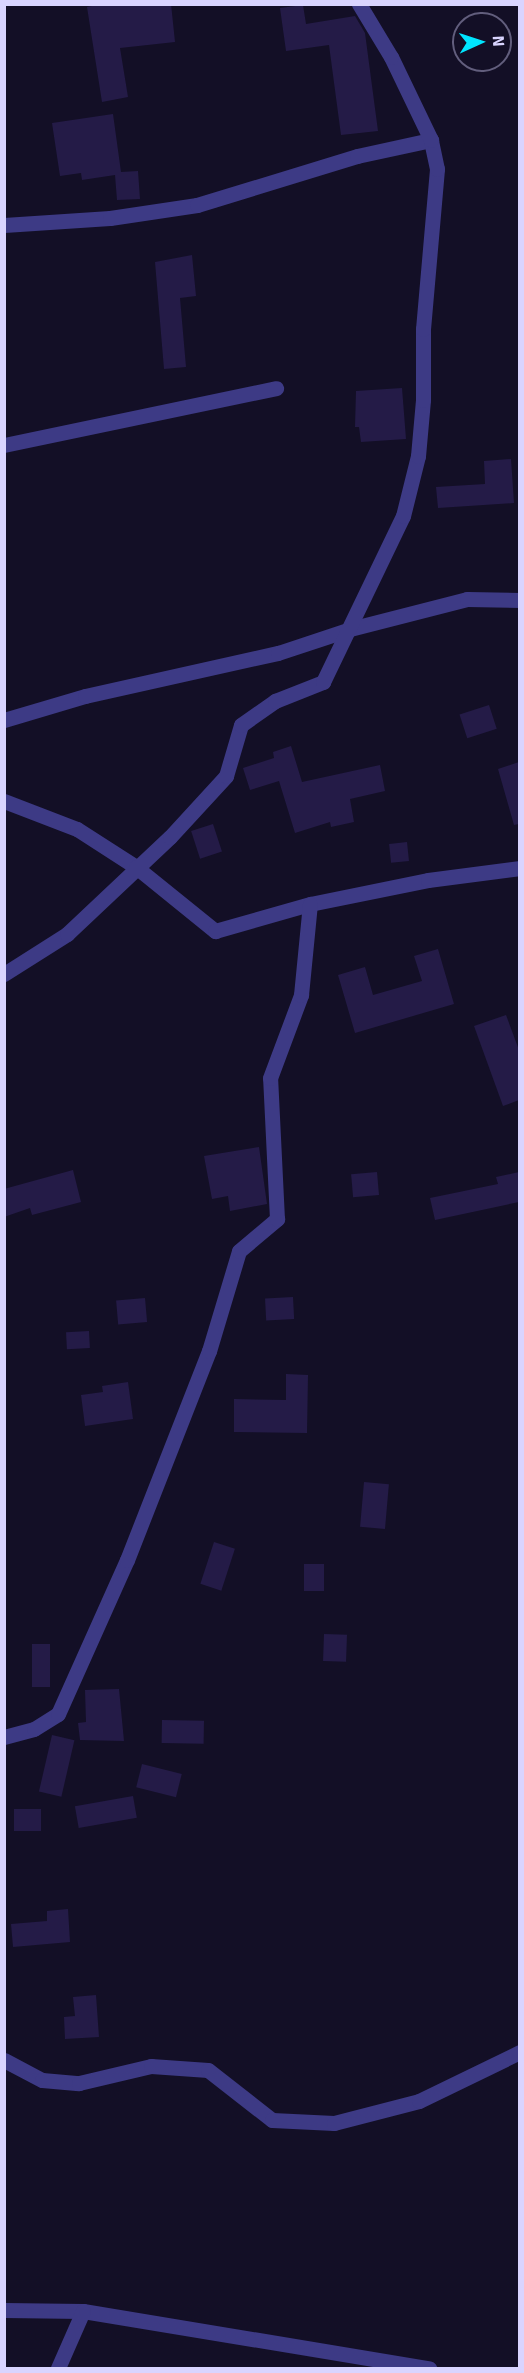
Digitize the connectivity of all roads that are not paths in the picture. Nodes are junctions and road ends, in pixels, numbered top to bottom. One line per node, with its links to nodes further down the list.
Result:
1 (359, 4): 2 (street)
2 (431, 140): 3 (street); 7 (street)
3 (4, 225)
4 (276, 388): 5 (street)
5 (4, 445)
6 (519, 600): 7 (street)
7 (350, 628): 8 (street); 10 (street)
8 (4, 720)
9 (4, 801): 10 (street)
10 (136, 867): 12 (street); 13 (street)
11 (519, 868): 12 (street)
12 (310, 904): 14 (street)
13 (4, 974)
14 (4, 1737)
15 (519, 2052): 16 (street)
16 (4, 2060)
17 (4, 2310): 18 (street)
18 (83, 2311): 19 (street); 20 (street)
19 (409, 2367): 21 (street)
20 (58, 2368)
21 (429, 2368)

